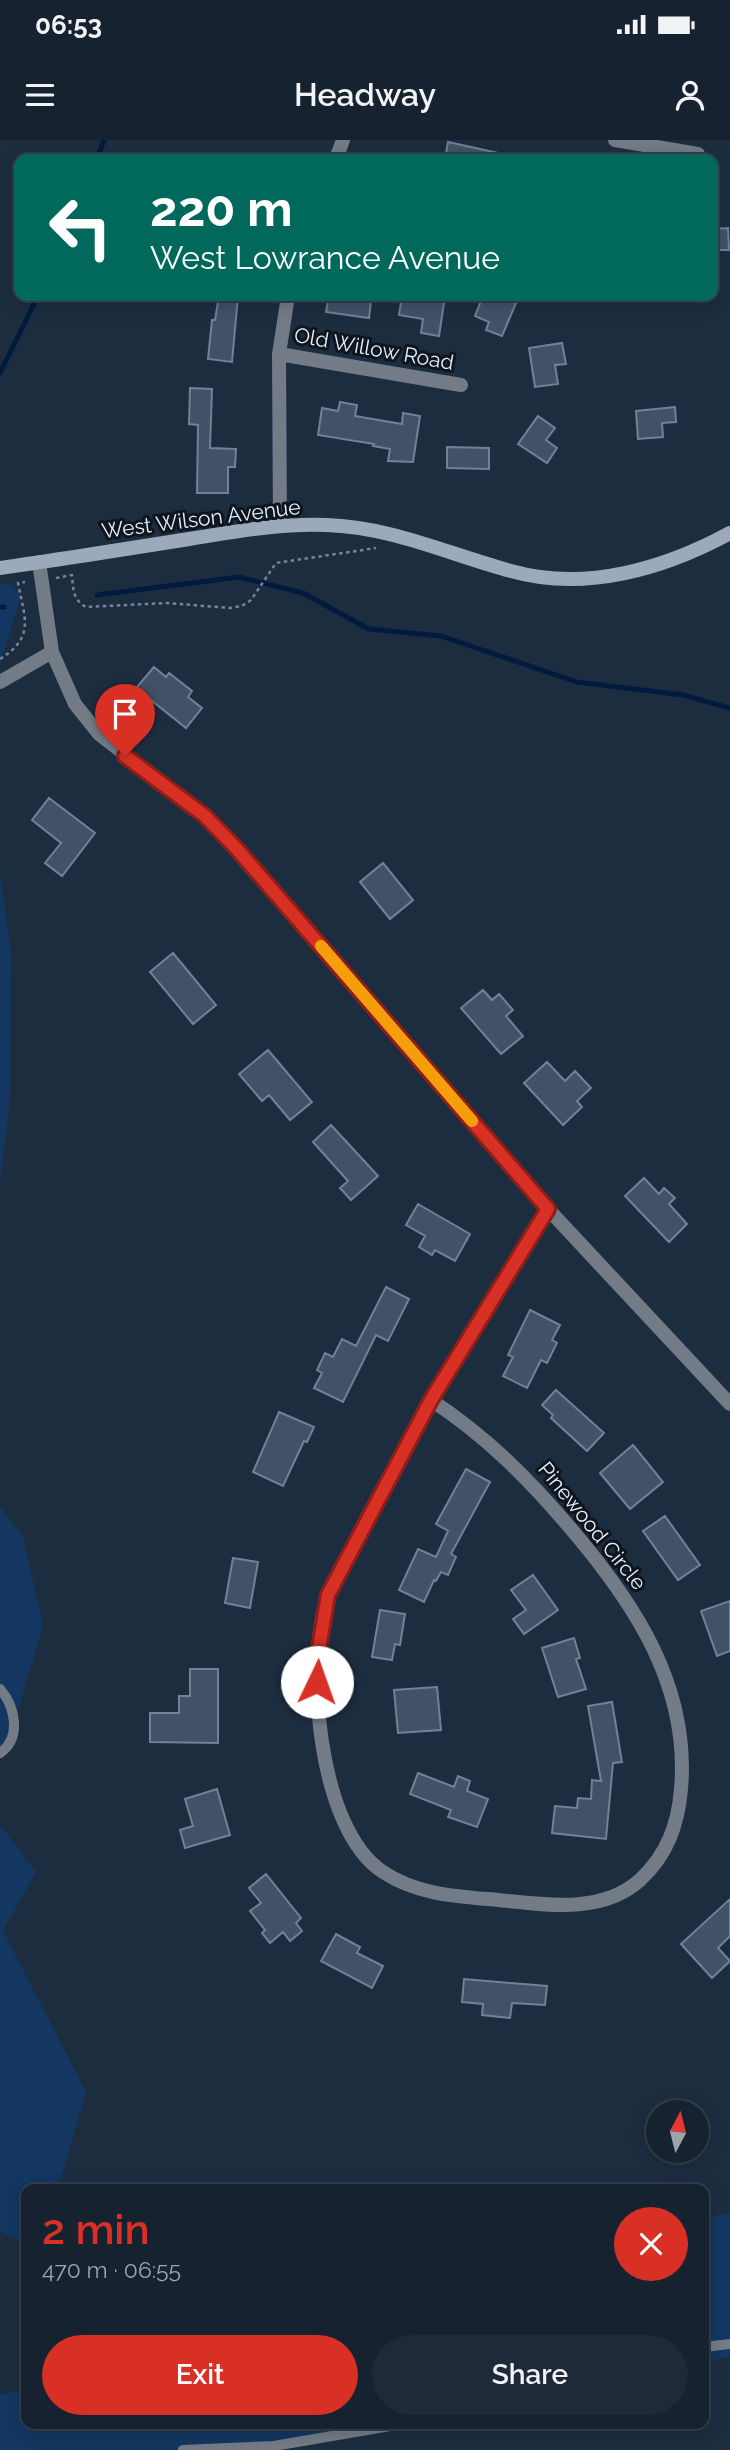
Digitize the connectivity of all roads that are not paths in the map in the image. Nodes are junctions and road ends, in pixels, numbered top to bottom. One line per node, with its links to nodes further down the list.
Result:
1 (615, 140): 2 (street)
2 (698, 154)
3 (287, 301): 4 (street)
4 (279, 354): 5 (street, Old Willow Road); 6 (street)
5 (461, 385)
6 (280, 526): 7 (street, West Wilson Avenue); 8 (street, West Wilson Avenue)
7 (730, 533)
8 (39, 562): 9 (street, West Wilson Avenue); 10 (street)
9 (0, 568)
10 (52, 652): 11 (street); 12 (street)
11 (0, 682)
12 (548, 1209): 13 (street, Pinewood Circle); 14 (street)
13 (431, 1400): 13 (street, Pinewood Circle)
14 (730, 1404)
15 (0, 1689): 16 (lane)
16 (0, 1753)
17 (730, 2344): 18 (lane)
18 (709, 2346)
19 (373, 2429): 20 (lane)
20 (183, 2450)

